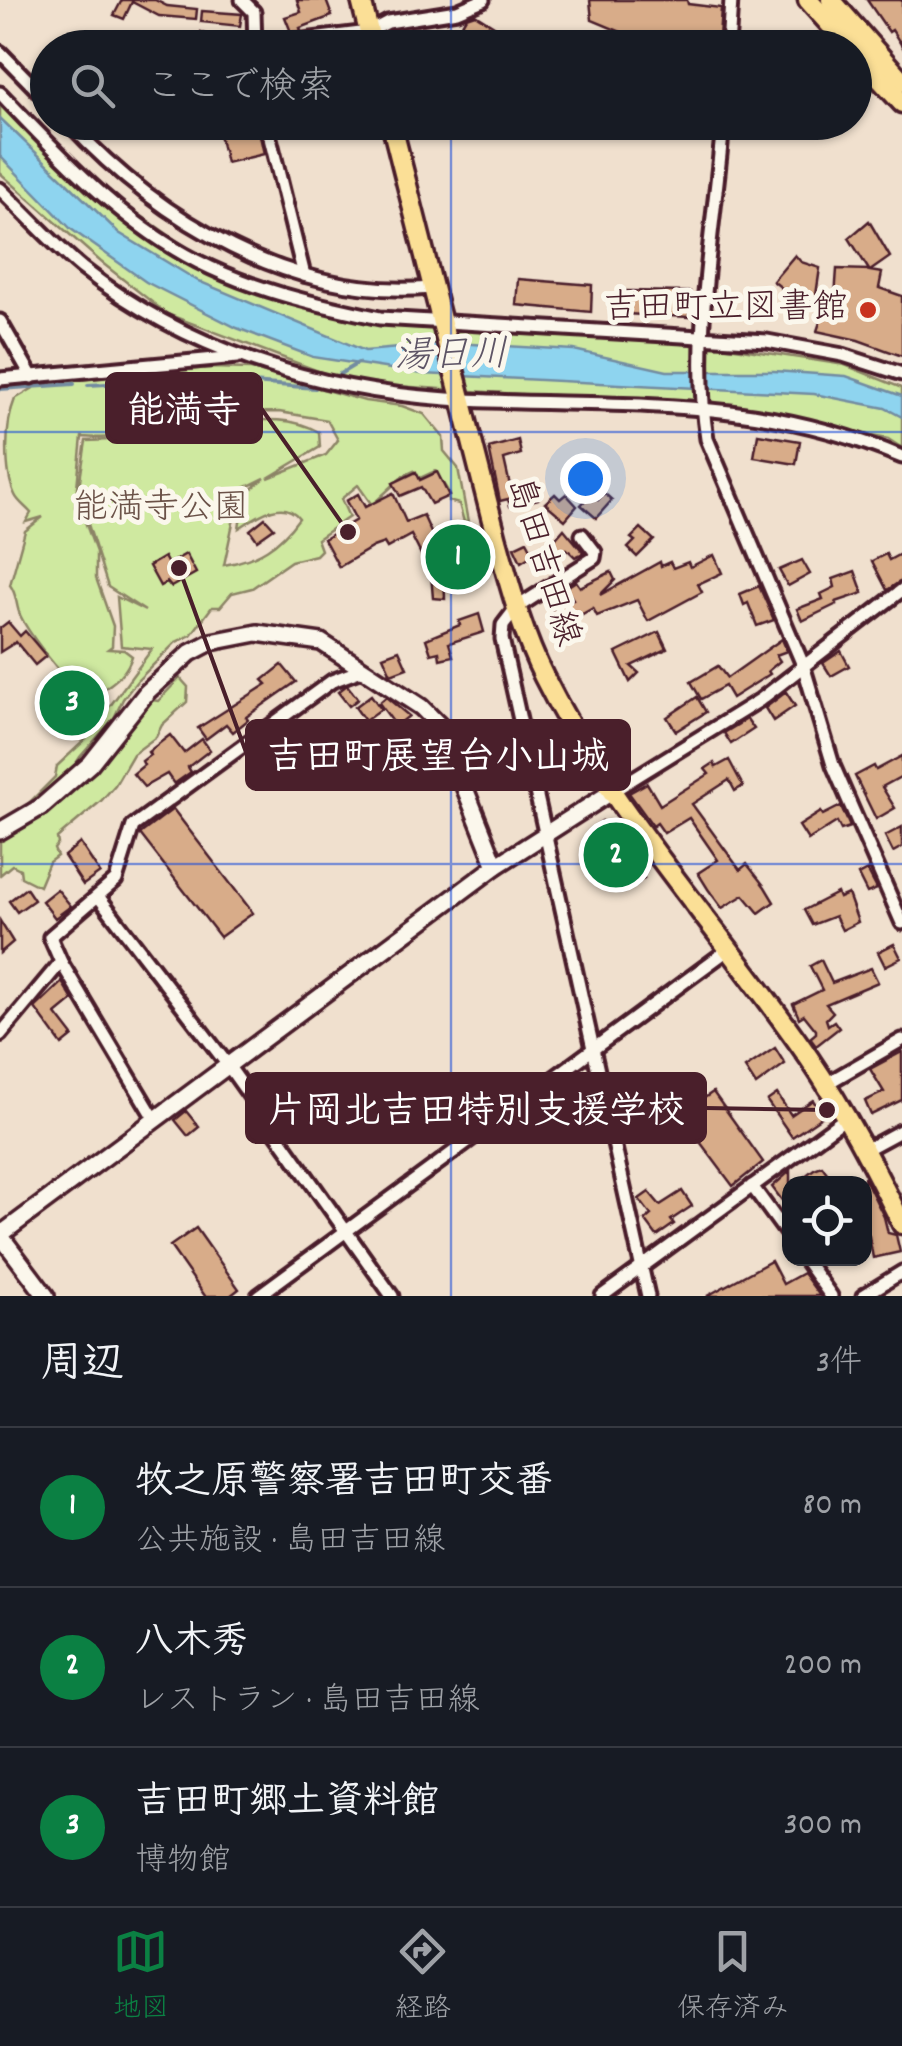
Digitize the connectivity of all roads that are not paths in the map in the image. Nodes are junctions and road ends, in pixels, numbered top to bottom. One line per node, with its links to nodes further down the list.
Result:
1 (242, 0): 7 (street)
2 (361, 0): 8 (main road)
3 (482, 0): 9 (street)
4 (732, 0): 10 (street)
5 (808, 0): 11 (main road)
6 (830, 0): 12 (main road)
7 (255, 30)
8 (368, 30)
9 (380, 30)
10 (730, 30)
11 (836, 30)
12 (857, 30)
13 (872, 47): 16 (main road)
14 (0, 52): 17 (street)
15 (872, 70): 19 (main road)
16 (902, 81)
17 (30, 83)
18 (0, 93): 20 (street)
19 (902, 103)
20 (30, 123)
21 (47, 140): 30 (street)
22 (87, 140): 27 (street)
23 (270, 140): 27 (street)
24 (395, 140): 28 (main road, 島田吉田線)
25 (720, 140): 31 (street)
26 (0, 189): 32 (street)
27 (304, 276): 28 (street)
28 (432, 288): 30 (main road, 島田吉田線)
29 (0, 321): 34 (street)
30 (441, 323): 31 (street); 36 (main road, 島田吉田線)
31 (703, 339): 33 (street); 37 (street)
32 (237, 357): 34 (street); 36 (street)
33 (902, 374)
34 (32, 377): 35 (street)
35 (0, 379)
36 (460, 399): 37 (street); 41 (main road, 島田吉田線)
37 (702, 406): 38 (street); 42 (street)
38 (902, 456)
39 (582, 535): 41 (street)
40 (902, 590): 42 (street)
41 (516, 608): 44 (main road, 島田吉田線); 46 (street)
42 (802, 665): 44 (street); 49 (street)
43 (364, 669): 45 (street); 47 (street); 48 (street)
44 (613, 791): 46 (street); 50 (main road, 島田吉田線)
45 (0, 831)
46 (544, 835): 47 (street); 54 (street)
47 (496, 866): 55 (street)
48 (98, 896): 51 (street); 55 (street)
49 (902, 922)
50 (729, 949): 54 (street); 56 (main road, 島田吉田線)
51 (61, 962): 52 (street); 58 (street)
52 (0, 1035)
53 (902, 1040): 56 (street)
54 (593, 1050): 64 (street); 67 (street)
55 (226, 1064): 58 (street); 64 (street)
56 (826, 1084): 57 (main road, 島田吉田線)
57 (847, 1117): 60 (main road, 島田吉田線); 61 (street)
58 (154, 1118): 65 (street)
59 (902, 1130): 60 (street)
60 (865, 1150): 62 (main road, 島田吉田線)
61 (752, 1186): 63 (street); 67 (street)
62 (902, 1224)
63 (782, 1227)
64 (345, 1232): 70 (street); 71 (street)
65 (0, 1235): 69 (street)
66 (810, 1266): 74 (street)
67 (642, 1267): 72 (street); 73 (street)
68 (902, 1272): 75 (street)
69 (46, 1296)
70 (258, 1296)
71 (392, 1296)
72 (602, 1296)
73 (648, 1296)
74 (831, 1296)
75 (863, 1296)

